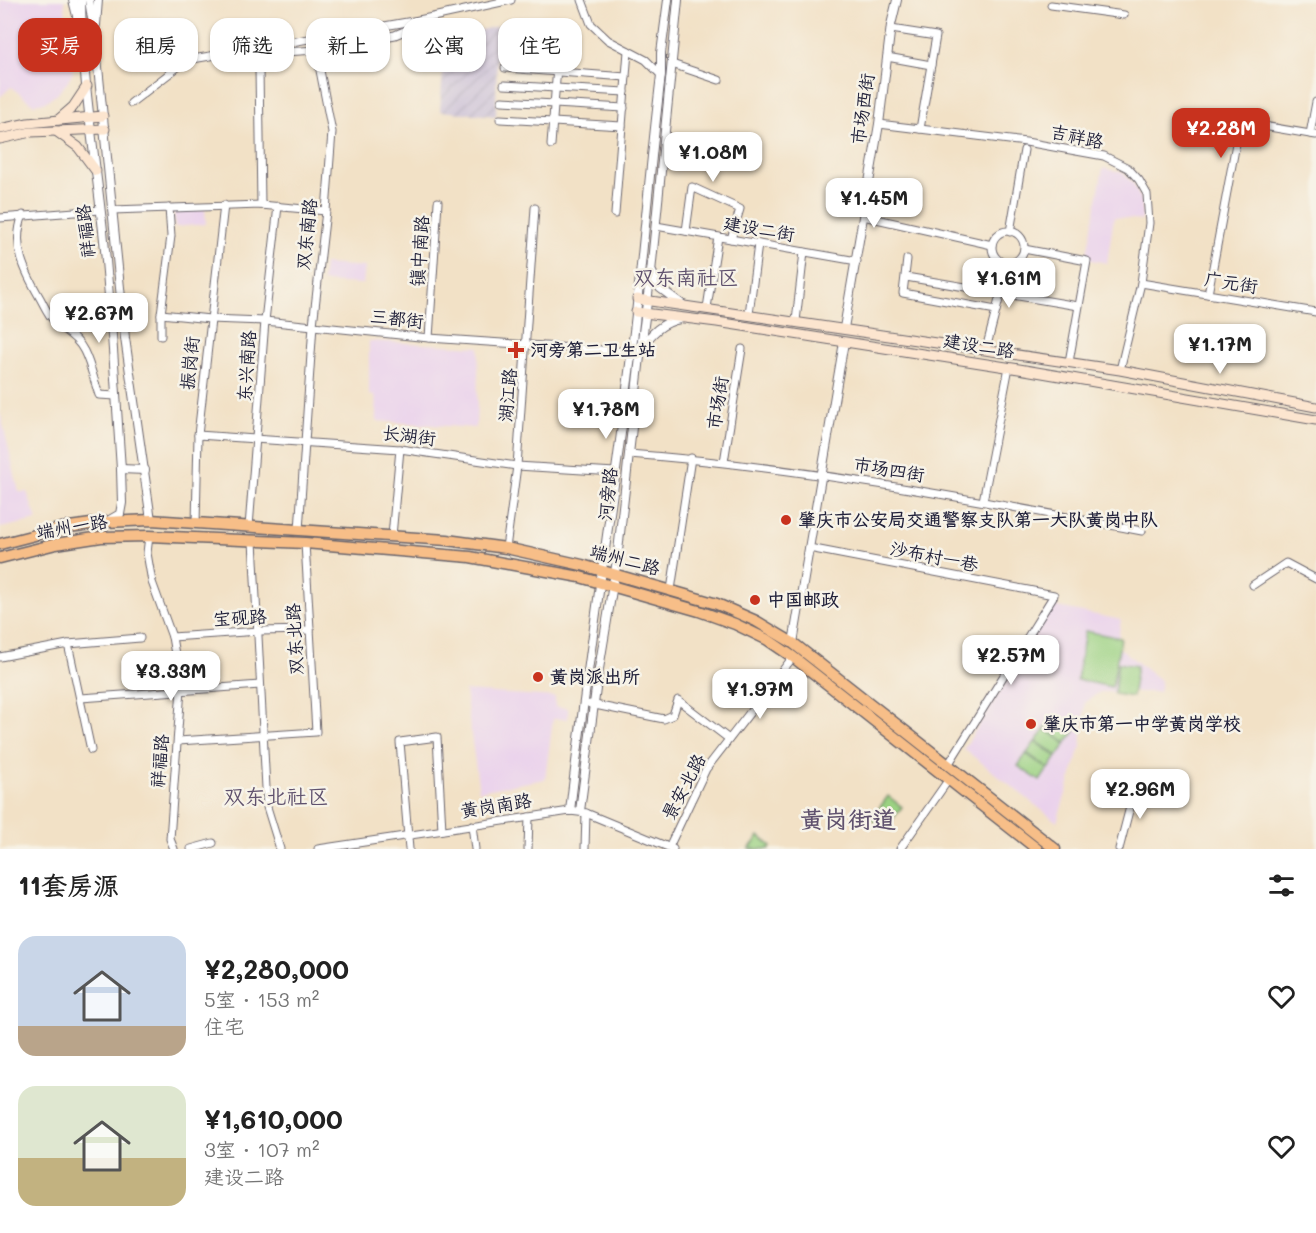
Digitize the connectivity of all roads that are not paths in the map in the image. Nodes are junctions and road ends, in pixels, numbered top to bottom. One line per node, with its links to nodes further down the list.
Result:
1 (73, 0): 12 (street)
2 (81, 0): 13 (street, 祥福路)
3 (89, 0): 14 (street, 祥福路)
4 (98, 0): 15 (street)
5 (511, 0): 16 (street)
6 (582, 0): 20 (street)
7 (668, 0): 21 (street, 河旁路)
8 (678, 0): 24 (street, 河旁路)
9 (897, 0): 18 (street, 市场西街)
10 (1051, 5): 11 (street)
11 (1124, 15)
12 (78, 18)
13 (82, 18)
14 (92, 18)
15 (97, 18)
16 (427, 18)
17 (402, 23): 41 (street)
18 (891, 29): 22 (street, 市场西街); 25 (street)
19 (306, 51): 64 (street)
20 (628, 51): 23 (street); 32 (street)
21 (661, 52): 23 (street); 31 (street, 河旁路)
22 (887, 57): 25 (street); 48 (street, 市场西街)
23 (646, 60): 31 (street)
24 (672, 64): 33 (street); 75 (street, 河旁路)
25 (931, 65): 54 (street)
26 (86, 72): 36 (street, 祥福路)
27 (94, 72): 34 (street)
28 (99, 72): 34 (street, 祥福路)
29 (320, 72): 70 (street, 双东南路)
30 (557, 72): 32 (street); 37 (street)
31 (662, 75): 92 (street, 河旁路)
32 (626, 77): 38 (street)
33 (719, 80)
34 (100, 85): 44 (street, 祥福路)
35 (504, 85): 37 (street)
36 (87, 86): 45 (street, 祥福路); 49 (main road)
37 (555, 88): 38 (street); 42 (street)
38 (625, 92): 43 (street)
39 (502, 100): 42 (street)
40 (1316, 102): 56 (street)
41 (131, 103)
42 (554, 104): 43 (street); 47 (street)
43 (624, 108): 50 (street)
44 (103, 116): 45 (main road); 53 (street, 祥福路)
45 (90, 117): 49 (main road); 55 (street, 祥福路)
46 (500, 119): 47 (street)
47 (553, 122): 50 (street); 58 (street)
48 (879, 124): 54 (street, 吉祥路); 73 (street, 市场西街)
49 (56, 126): 51 (main road); 55 (main road); 60 (main road)
50 (622, 126): 71 (street)
51 (30, 128): 52 (main road); 57 (main road)
52 (0, 129)
53 (105, 129): 55 (main road); 61 (street, 祥福路)
54 (920, 129): 89 (street, 吉祥路)
55 (91, 130): 60 (street, 祥福路)
56 (1313, 134): 91 (street)
57 (0, 139)
58 (551, 145)
59 (1024, 150): 77 (street)
60 (96, 171): 61 (street); 68 (street, 祥福路)
61 (108, 173): 69 (street, 祥福路)
62 (438, 202): 110 (street, 镇中南路)
63 (224, 205): 64 (street); 65 (street); 102 (street, 振岗街)
64 (261, 205): 66 (street)
65 (169, 207): 69 (street); 100 (street)
66 (278, 207): 70 (street); 104 (street, 东兴南路)
67 (535, 208): 112 (street, 湖江路)
68 (100, 210): 72 (street); 120 (street, 祥福路)
69 (112, 210): 132 (street, 祥福路)
70 (326, 211): 107 (street, 双东南路)
71 (615, 214)
72 (22, 215): 74 (street); 120 (street)
73 (863, 216): 81 (street); 85 (street, 市场西街)
74 (0, 218)
75 (656, 226): 76 (street, 建设二街); 87 (street, 河旁路)
76 (686, 231): 78 (street, 建设二街); 79 (street)
77 (1011, 232): 81 (street); 82 (street)
78 (718, 237): 79 (street, 建设二街); 95 (street)
79 (731, 239): 80 (street, 建设二街)
80 (758, 244): 83 (street, 建设二街); 101 (street)
81 (992, 245): 86 (street)
82 (1024, 249): 86 (street); 94 (street)
83 (804, 252): 85 (street, 建设二街); 105 (street)
84 (907, 259): 88 (street)
85 (857, 261): 108 (street, 市场西街)
86 (1006, 263): 90 (street)
87 (651, 272): 92 (street, 河旁路); 93 (street)
88 (906, 277): 90 (street); 97 (street)
89 (1141, 283): 91 (street, 广元街); 119 (street, 吉祥路)
90 (1001, 293): 94 (street); 97 (street)
91 (1208, 294): 98 (street, 广元街)
92 (642, 299): 93 (main road, 建设二路); 99 (street, 河旁路)
93 (683, 304): 95 (main road, 建设二路)
94 (1078, 306): 117 (street)
95 (707, 308): 96 (main road, 建设二路)
96 (719, 310): 101 (main road, 建设二路); 106 (main road)
97 (996, 310): 115 (street)
98 (1316, 312)
99 (641, 313): 103 (main road, 建设二路); 113 (street, 河旁路); 116 (street, 河旁路)
100 (161, 314): 102 (street, 三都街); 109 (street)
101 (749, 314): 105 (main road, 建设二路)
102 (210, 319): 104 (street, 三都街); 123 (street, 振岗街)
103 (684, 319): 106 (main road, 建设二路); 113 (street)
104 (265, 321): 107 (street, 三都街); 124 (street, 东兴南路)
105 (796, 321): 108 (main road, 建设二路)
106 (717, 322): 111 (main road, 建设二路)
107 (313, 326): 110 (street, 三都街); 125 (street, 双东南路)
108 (844, 328): 115 (main road, 建设二路)
109 (160, 336)
110 (429, 338): 112 (street, 三都街)
111 (844, 342): 118 (main road, 建设二路); 134 (street)
112 (527, 345): 116 (street, 三都街); 130 (street, 湖江路)
113 (640, 348): 127 (street, 河旁路)
114 (742, 349): 129 (street, 市场街)
115 (986, 349): 117 (main road, 建设二路)
116 (631, 352): 133 (street, 河旁路)
117 (1069, 362): 119 (main road, 建设二路)
118 (1009, 367): 122 (main road, 建设二路); 135 (street)
119 (1120, 370): 121 (main road, 建设二路)
120 (116, 396): 131 (street, 祥福路)
121 (1316, 407)
122 (1316, 420)
123 (198, 435): 124 (street, 长湖街); 138 (street, 振岗街)
124 (257, 438): 125 (street, 长湖街); 139 (street, 东兴南路)
125 (304, 442): 126 (street, 长湖街); 140 (street, 双东南路)
126 (400, 449): 130 (street, 长湖街); 143 (street)
127 (629, 454): 128 (street, 市场四街); 152 (street, 河旁路)
128 (691, 458): 129 (street, 市场四街); 159 (street)
129 (724, 462): 134 (street, 市场四街)
130 (518, 466): 133 (street, 长湖街); 147 (street, 湖江路)
131 (121, 469): 132 (street); 137 (street, 祥福路)
132 (145, 470): 136 (street, 祥福路)
133 (615, 472): 151 (street, 河旁路)
134 (820, 474): 135 (street, 市场四街); 148 (street)
135 (983, 501): 141 (street, 市场四街)
136 (151, 520): 137 (main road, 端州二路); 138 (main road, 端州二路)
137 (106, 522): 146 (main road, 端州一路)
138 (196, 524): 139 (main road, 端州二路)
139 (249, 527): 140 (main road, 端州二路)
140 (299, 530): 143 (main road, 端州二路)
141 (1142, 531)
142 (149, 536): 144 (main road, 端州二路); 149 (main road, 端州一路); 163 (street, 祥福路)
143 (392, 536): 147 (main road, 端州二路)
144 (254, 540): 145 (main road, 端州二路); 162 (street)
145 (305, 543): 153 (main road, 端州二路); 161 (street, 双东北路)
146 (0, 544)
147 (506, 548): 150 (main road, 端州二路)
148 (809, 548): 165 (street); 178 (street, 沙布村一巷)
149 (0, 558)
150 (582, 565): 151 (main road, 端州二路); 153 (main road)
151 (603, 571): 152 (main road, 端州二路); 155 (street, 河旁路)
152 (615, 574): 156 (main road, 端州二路); 158 (street, 河旁路)
153 (580, 577): 155 (main road, 端州二路)
154 (1316, 579): 157 (street)
155 (601, 583): 158 (main road, 端州二路); 172 (street, 河旁路)
156 (651, 585): 159 (main road, 端州二路); 160 (main road)
157 (1253, 585)
158 (614, 587): 160 (main road, 端州二路); 173 (street, 河旁路)
159 (671, 590): 165 (main road, 端州二路)
160 (648, 597): 168 (main road, 端州二路)
161 (310, 630): 162 (street, 宝砚路); 174 (street, 双东北路)
162 (259, 631): 163 (street, 宝砚路); 169 (street)
163 (172, 637): 170 (street, 祥福路)
164 (140, 638): 166 (street)
165 (793, 643): 178 (main road, 端州二路)
166 (68, 644): 167 (street); 171 (street)
167 (0, 657)
168 (793, 657): 175 (street, 景安北路); 179 (main road, 端州二路)
169 (260, 684): 170 (street); 174 (street)
170 (181, 689): 171 (street); 176 (street, 祥福路)
171 (81, 698): 177 (street)
172 (583, 703): 173 (street); 181 (street, 河旁路)
173 (594, 705): 175 (street); 182 (street, 河旁路)
174 (264, 736): 176 (street); 193 (street)
175 (729, 739): 189 (street, 景安北路)
176 (178, 741): 187 (street, 祥福路)
177 (91, 750)
178 (948, 765): 201 (main road, 端州二路)
179 (949, 780): 199 (street); 200 (main road, 端州二路)
180 (1136, 784): 202 (street)
181 (570, 811): 182 (street, 黄岗南路); 183 (street, 黄岗南路)
182 (583, 812): 189 (street, 黄岗南路); 198 (street, 河旁路)
183 (529, 817): 184 (street, 黄岗南路); 197 (street)
184 (471, 825): 185 (street, 黄岗南路); 196 (street)
185 (442, 830): 186 (street, 黄岗南路); 186 (street)
186 (407, 835): 194 (street, 黄岗南路); 195 (street)
187 (170, 839): 190 (street); 191 (street, 祥福路)
188 (213, 843): 192 (street)
189 (671, 848)
190 (166, 849)
191 (174, 849)
192 (191, 849)
193 (280, 849)
194 (318, 849)
195 (409, 849)
196 (475, 849)
197 (528, 849)
198 (585, 849)
199 (900, 849)
200 (1037, 849)
201 (1055, 849)
202 (1119, 849)

